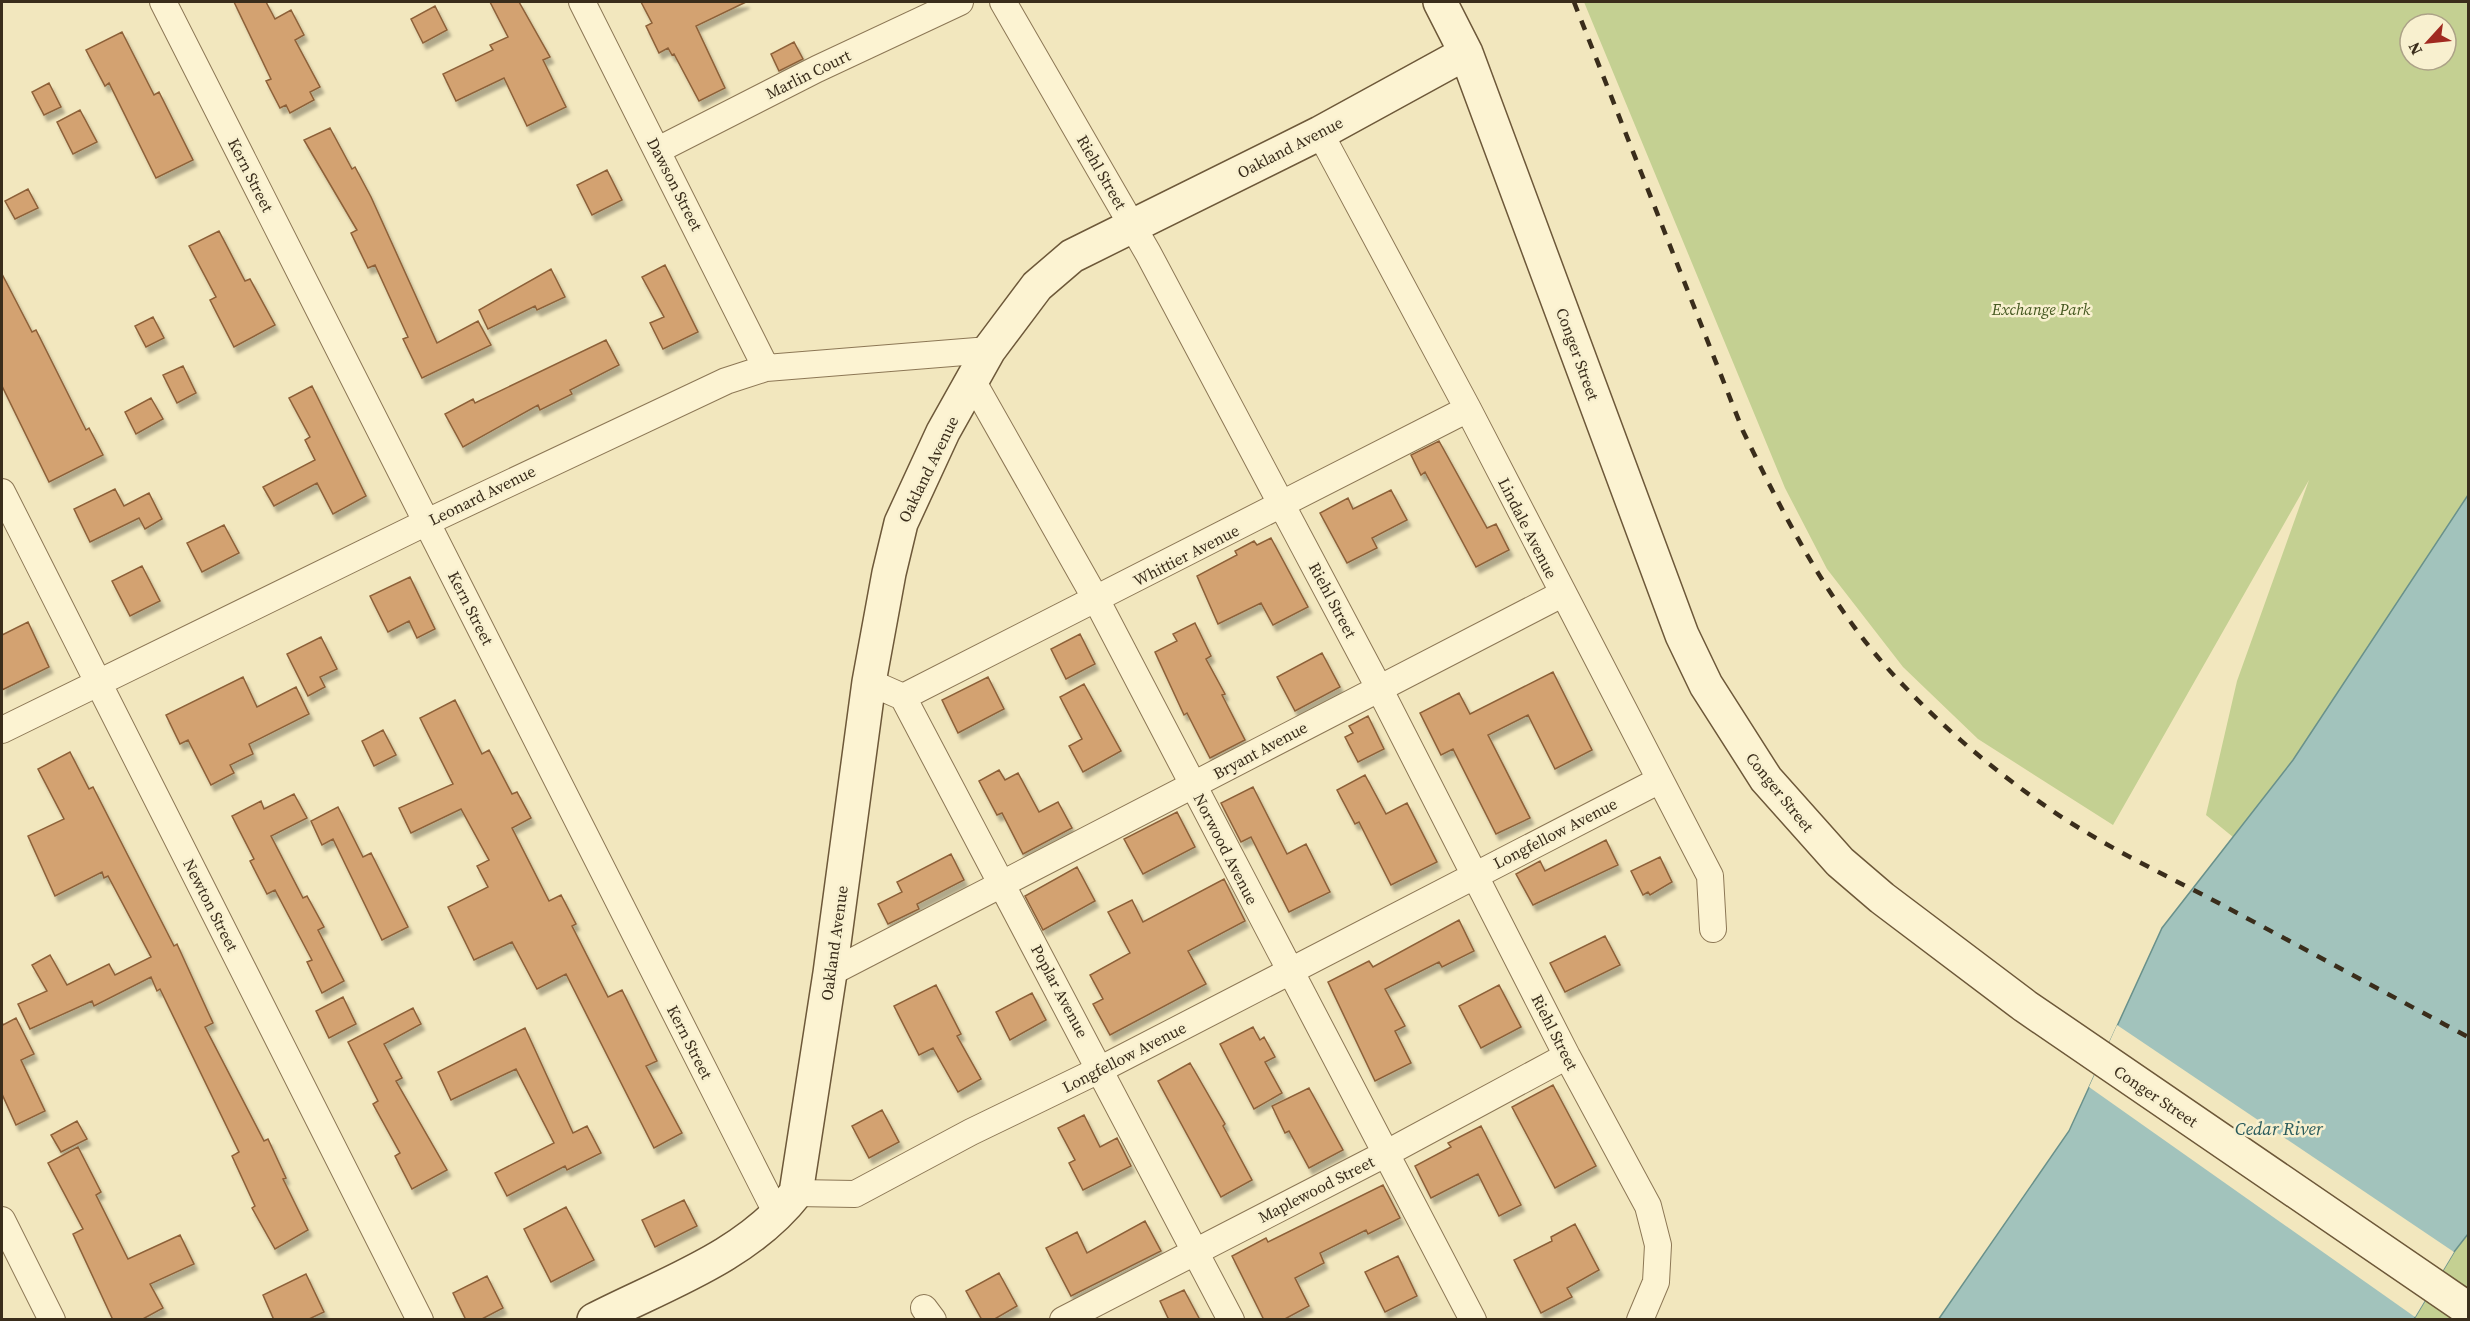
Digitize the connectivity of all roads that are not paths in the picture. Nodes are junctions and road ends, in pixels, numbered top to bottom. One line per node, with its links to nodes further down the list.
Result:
1 (163, 2): 16 (street, Kern Street)
2 (582, 2): 8 (street, Dawson Street)
3 (960, 2): 8 (street, Marlin Court)
4 (1003, 2): 9 (street, Riehl Street)
5 (1440, 2): 6 (main road, Conger Street)
6 (1466, 53): 7 (main road, Oakland Avenue); 37 (main road, Conger Street)
7 (1320, 133): 9 (main road, Oakland Avenue); 13 (street, Lindale Avenue)
8 (658, 150): 11 (street, Dawson Street)
9 (1133, 226): 10 (main road, Oakland Avenue); 15 (street, Riehl Street)
10 (988, 350): 11 (street, Leonard Avenue); 12 (main road, Oakland Avenue)
11 (766, 368): 16 (street, Leonard Avenue)
12 (973, 382): 18 (street, Norwood Avenue); 19 (main road, Oakland Avenue)
13 (1467, 409): 15 (street, Whittier Avenue); 17 (street, Lindale Avenue)
14 (2, 492): 20 (street, Newton Street)
15 (1283, 505): 18 (street, Whittier Avenue); 21 (street, Riehl Street)
16 (427, 522): 20 (street, Leonard Avenue); 34 (street, Kern Street)
17 (1562, 594): 21 (street, Bryant Avenue); 24 (street, Lindale Avenue)
18 (1097, 600): 22 (street, Whittier Avenue); 25 (street, Norwood Avenue)
19 (869, 682): 22 (street); 30 (main road, Oakland Avenue)
20 (99, 683): 23 (street, Leonard Avenue); 39 (street, Newton Street)
21 (1379, 688): 25 (street, Bryant Avenue); 26 (street, Riehl Street)
22 (903, 697): 27 (street, Poplar Avenue)
23 (2, 730)
24 (1658, 781): 26 (street, Longfellow Avenue); 28 (street, Lindale Avenue)
25 (1193, 785): 27 (street, Bryant Avenue); 29 (street, Norwood Avenue)
26 (1475, 874): 29 (street, Longfellow Avenue); 31 (street, Riehl Street)
27 (1002, 885): 30 (street, Bryant Avenue); 32 (street, Poplar Avenue)
28 (1713, 929)
29 (1290, 972): 32 (street, Longfellow Avenue); 33 (street, Norwood Avenue)
30 (830, 974): 34 (main road, Oakland Avenue)
31 (1567, 1056): 33 (street, Maplewood Street); 44 (street, Riehl Street)
32 (1101, 1069): 34 (street, Longfellow Avenue); 36 (street, Poplar Avenue)
33 (1387, 1153): 36 (street, Maplewood Street); 43 (street, Norwood Avenue)
34 (787, 1204): 40 (main road)
35 (2, 1220): 38 (street)
36 (1194, 1251): 41 (street, Maplewood Street); 42 (street, Poplar Avenue)
37 (2469, 1309)
38 (52, 1320)
39 (420, 1320)
40 (594, 1320)
41 (1063, 1320)
42 (1231, 1320)
43 (1473, 1320)
44 (1640, 1320)

